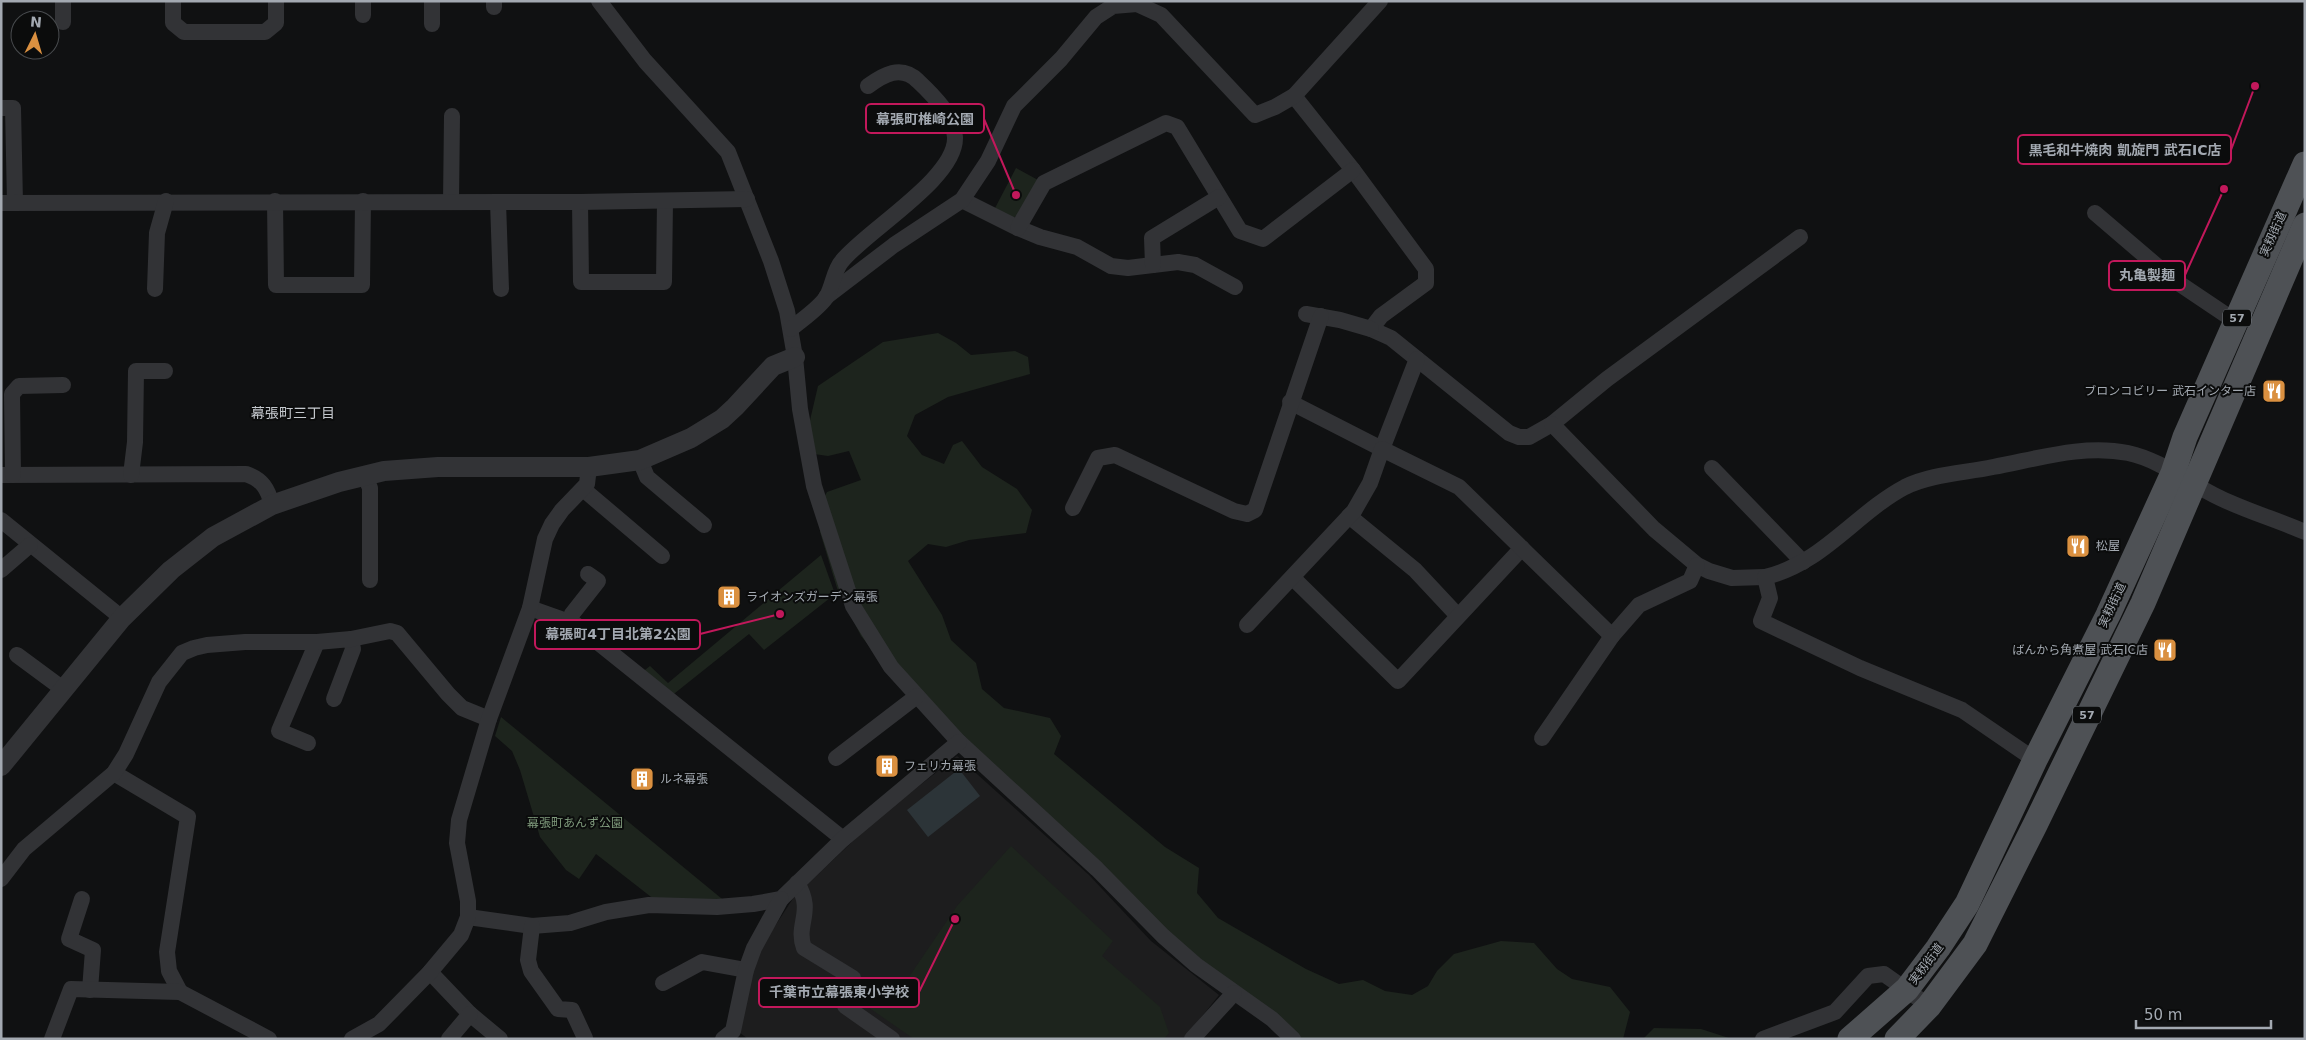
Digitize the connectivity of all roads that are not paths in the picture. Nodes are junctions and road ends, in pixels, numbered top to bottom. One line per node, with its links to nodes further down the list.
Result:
1 (63, 1): 7 (street)
2 (173, 1): 3 (street)
3 (276, 1)
4 (432, 1): 8 (street)
5 (599, 1): 16 (street)
6 (1380, 1): 10 (street)
7 (63, 22)
8 (432, 24)
9 (868, 86): 34 (street)
10 (1294, 96): 14 (street); 17 (street)
11 (1, 108): 25 (street)
12 (452, 116): 22 (street)
13 (2305, 164): 35 (main road, 実籾街道 / 57)
14 (1353, 170): 15 (street); 37 (street)
15 (1219, 197): 28 (street); 30 (street)
16 (747, 199): 21 (street); 36 (street)
17 (962, 200): 28 (street); 34 (street)
18 (166, 201): 19 (street); 25 (street); 33 (street)
19 (275, 201): 20 (street); 20 (street)
20 (363, 201): 22 (street)
21 (665, 201): 24 (street); 24 (street)
22 (451, 202): 23 (street)
23 (498, 202): 24 (street); 32 (street)
24 (580, 202)
25 (8, 203)
26 (2095, 213): 35 (street)
27 (2305, 225): 51 (main road, 実籾街道 / 57)
28 (1018, 228): 30 (street)
29 (1800, 237): 43 (street)
30 (1153, 265): 31 (street)
31 (1235, 287)
32 (500, 288)
33 (155, 289)
34 (826, 298): 36 (street)
35 (2235, 321): 51 (main road, 実籾街道 / 57)
36 (791, 329): 38 (street)
37 (1371, 329): 39 (street); 42 (street)
38 (795, 357): 45 (street); 79 (street)
39 (1416, 359): 43 (street); 44 (street)
40 (166, 370): 49 (street)
41 (63, 385): 48 (street)
42 (1290, 402): 44 (street); 54 (street)
43 (1552, 424): 63 (street)
44 (1382, 449): 55 (street); 60 (street)
45 (640, 460): 46 (street); 57 (street)
46 (589, 467): 50 (street); 52 (street)
47 (1712, 468): 62 (street)
48 (7, 475): 49 (street)
49 (131, 475): 53 (street)
50 (365, 476): 53 (street); 65 (street)
51 (2183, 478): 58 (street); 62 (street); 86 (main road, 実籾街道 / 57); 103 (main road, 実籾街道 / 57)
52 (583, 489): 61 (street); 69 (street)
53 (272, 505): 71 (street)
54 (1074, 508)
55 (1349, 516): 68 (street); 70 (street)
56 (1, 520): 59 (street)
57 (704, 525)
58 (2305, 532)
59 (30, 545): 64 (street); 71 (street)
60 (1522, 548): 70 (street); 74 (street)
61 (662, 556)
62 (1803, 562): 67 (street)
63 (1696, 565): 67 (street); 74 (street)
64 (1, 570)
65 (365, 572)
66 (588, 574): 72 (street)
67 (1766, 577): 86 (street)
68 (1293, 578): 70 (street); 73 (street)
69 (530, 608): 72 (street); 81 (street)
70 (1458, 616)
71 (122, 618): 78 (street)
72 (569, 621): 89 (street)
73 (1247, 625)
74 (1612, 636): 82 (street)
75 (351, 639): 76 (street); 80 (street); 81 (street)
76 (317, 642): 84 (street); 88 (street)
77 (17, 655): 78 (street)
78 (63, 689): 87 (street)
79 (917, 696): 83 (street); 85 (street)
80 (334, 699)
81 (489, 719): 94 (street)
82 (1542, 738)
83 (959, 742): 89 (street); 102 (street)
84 (308, 743)
85 (836, 758)
86 (2035, 760): 99 (main road, 実籾街道 / 57)
87 (1, 766)
88 (114, 773): 90 (street); 101 (street)
89 (843, 839): 91 (street)
90 (1, 879)
91 (798, 883): 92 (street); 112 (street)
92 (781, 898): 95 (street); 96 (street)
93 (82, 900): 100 (street)
94 (468, 917): 95 (street); 97 (street)
95 (532, 926): 106 (street)
96 (746, 970): 98 (street); 105 (street)
97 (430, 972): 104 (street); 109 (street)
98 (663, 983)
99 (1908, 989): 103 (street); 115 (street); 116 (main road, 実籾街道 / 57)
100 (90, 990): 101 (street); 107 (street)
101 (180, 992): 108 (street)
102 (1234, 993): 113 (street); 114 (street)
103 (1929, 1006): 117 (main road, 実籾街道 / 57)
104 (470, 1014): 110 (street); 111 (street)
105 (734, 1036)
106 (585, 1038)
107 (52, 1039)
108 (269, 1039)
109 (352, 1039)
110 (449, 1039)
111 (500, 1039)
112 (892, 1039)
113 (1192, 1039)
114 (1293, 1039)
115 (1763, 1039)
116 (1850, 1039)
117 (1897, 1039)

